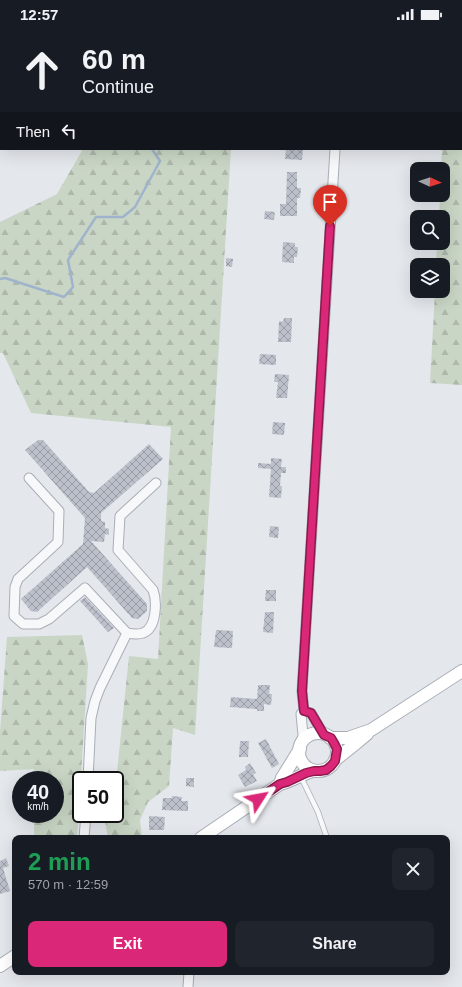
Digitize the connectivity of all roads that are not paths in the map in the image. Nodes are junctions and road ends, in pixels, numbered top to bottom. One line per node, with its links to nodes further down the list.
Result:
1 (335, 150): 6 (street)
2 (29, 478): 4 (street)
3 (156, 483): 4 (street)
4 (127, 633): 11 (street)
5 (462, 671): 7 (main road)
6 (304, 711): 8 (street); 9 (street)
7 (371, 730): 8 (main road); 10 (main road)
8 (327, 736): 9 (main road); 10 (main road)
9 (301, 746): 12 (main road); 14 (main road)
10 (335, 760): 12 (main road)
11 (88, 771)
12 (314, 771): 13 (main road)
13 (300, 776): 14 (main road); 18 (lane)
14 (280, 784): 17 (main road)
15 (85, 823): 16 (street)
16 (84, 835)
17 (205, 835)
18 (325, 835)
19 (12, 958): 20 (main road)
20 (0, 966)
21 (189, 975): 22 (street)
22 (188, 987)

